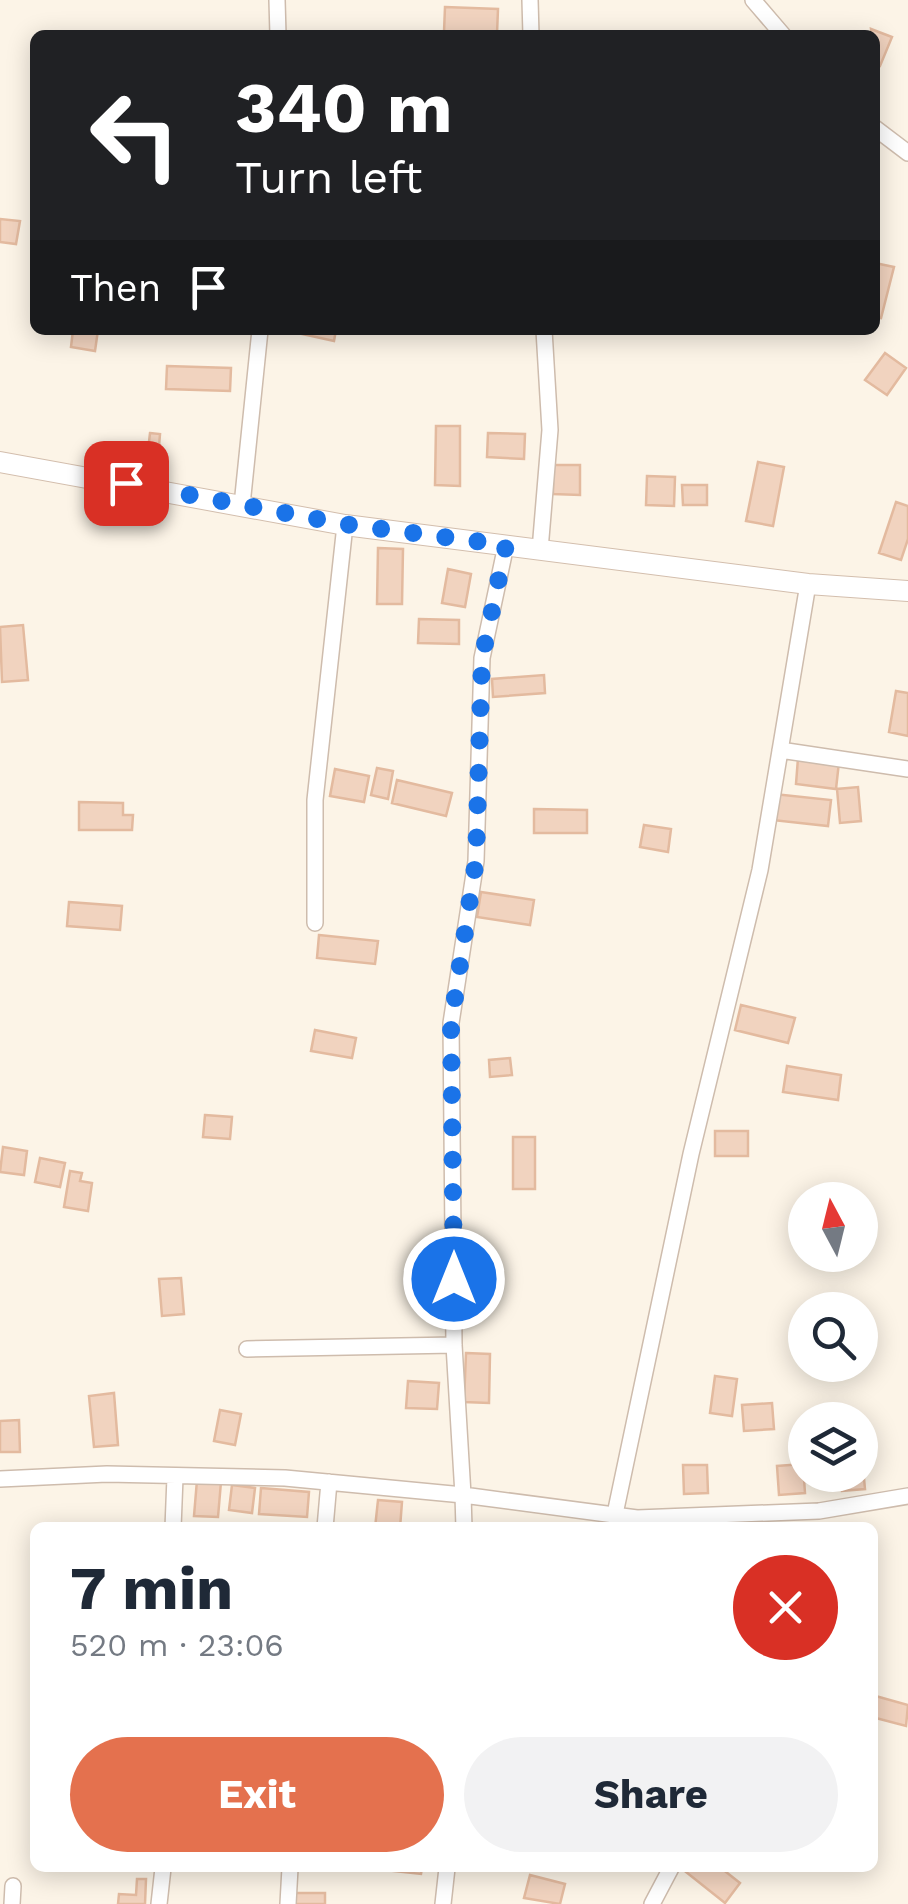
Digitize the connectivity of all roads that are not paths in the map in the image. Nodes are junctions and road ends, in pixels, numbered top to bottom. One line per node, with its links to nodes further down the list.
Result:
1 (278, 0): 4 (street)
2 (530, 0): 5 (street)
3 (754, 0): 6 (street)
4 (278, 30)
5 (532, 30)
6 (779, 30)
7 (880, 132): 8 (street)
8 (908, 153)
9 (259, 335): 12 (street)
10 (544, 335): 15 (street)
11 (0, 462): 12 (street)
12 (242, 505): 13 (street)
13 (344, 524): 14 (street); 20 (street)
14 (506, 545): 15 (street); 21 (street)
15 (540, 550): 16 (street)
16 (808, 584): 17 (street); 18 (street)
17 (908, 591)
18 (780, 750): 19 (street); 29 (street)
19 (908, 769)
20 (315, 923)
21 (454, 1345): 22 (street); 26 (street)
22 (247, 1349)
23 (176, 1476): 24 (street); 25 (street); 30 (street)
24 (0, 1479)
25 (329, 1482): 26 (street); 31 (street)
26 (464, 1496): 29 (street); 32 (street)
27 (908, 1496): 28 (street)
28 (820, 1511): 34 (street); 35 (street)
29 (615, 1514): 33 (street)
30 (173, 1522)
31 (325, 1522)
32 (464, 1522)
33 (635, 1522)
34 (652, 1522)
35 (815, 1522)
36 (160, 1872): 42 (street)
37 (290, 1872): 43 (street)
38 (447, 1872): 44 (street)
39 (668, 1872): 45 (street)
40 (13, 1886): 41 (street)
41 (12, 1904)
42 (156, 1904)
43 (288, 1904)
44 (443, 1904)
45 (652, 1904)

